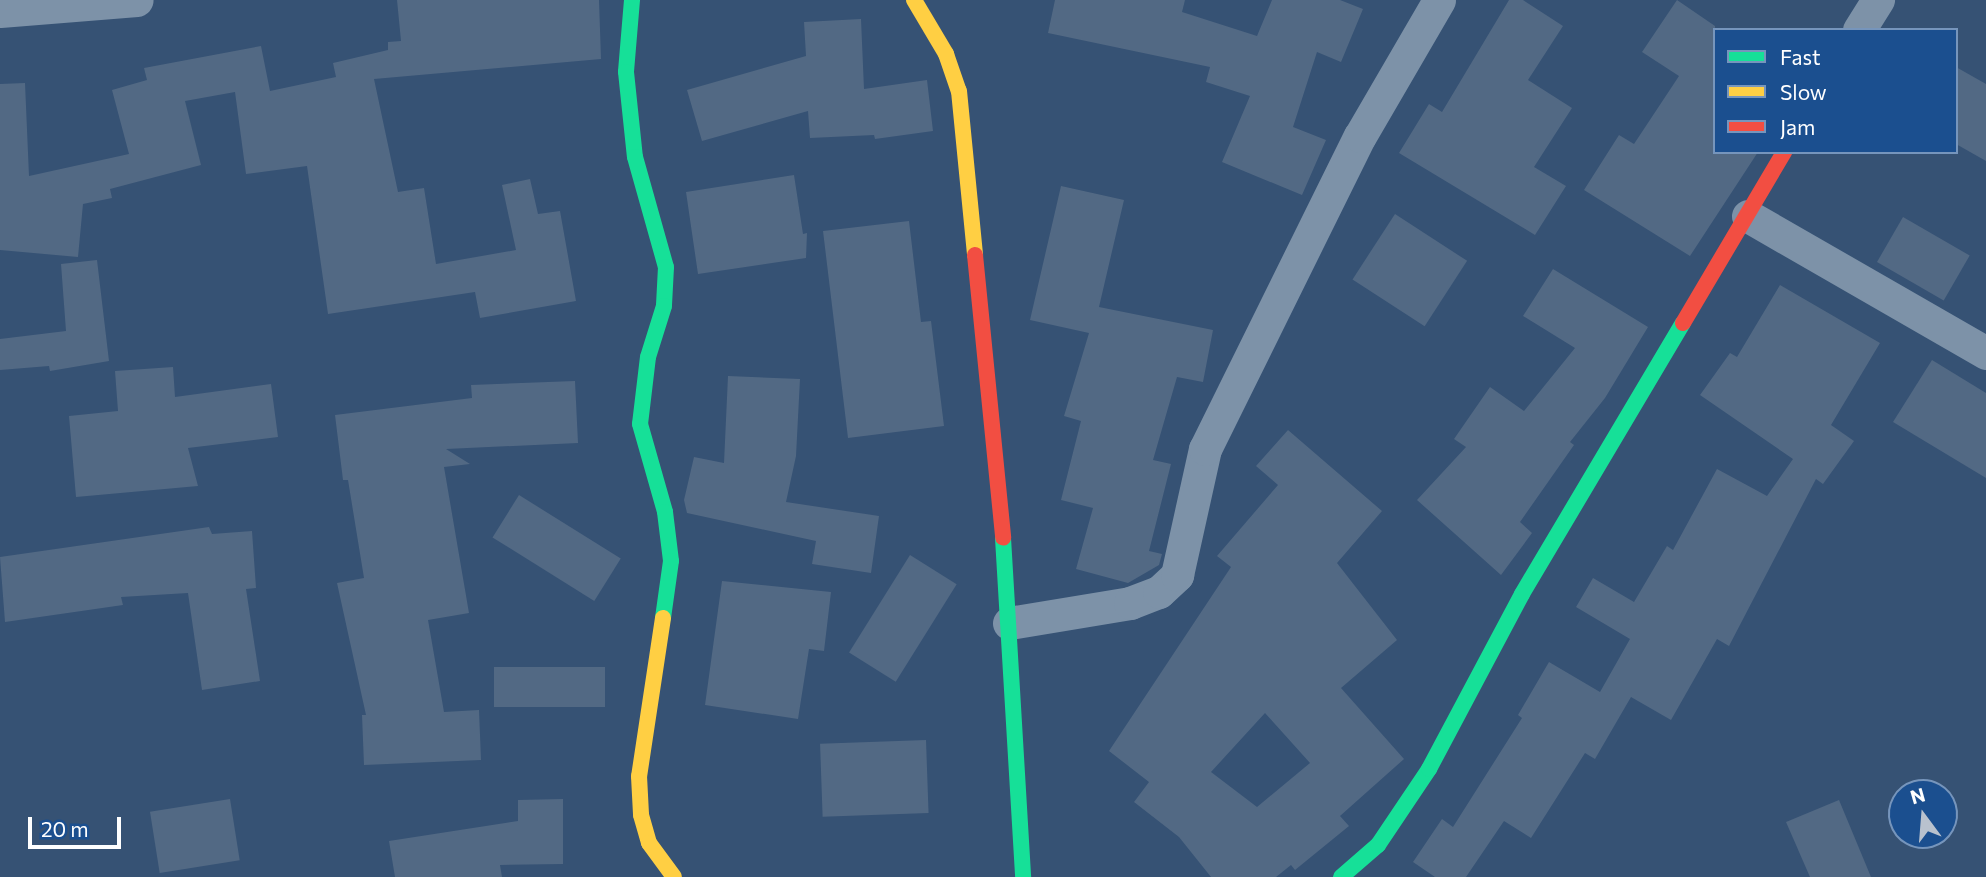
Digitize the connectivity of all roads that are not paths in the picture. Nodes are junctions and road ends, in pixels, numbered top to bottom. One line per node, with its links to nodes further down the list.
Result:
1 (137, 0): 6 (street)
2 (632, 0): 12 (street)
3 (914, 0): 11 (street)
4 (1439, 0): 11 (street)
5 (1878, 0): 7 (street)
6 (0, 11)
7 (1860, 28)
8 (1783, 154): 9 (street)
9 (1748, 216): 10 (street); 14 (street)
10 (1986, 353)
11 (1009, 624): 13 (street)
12 (674, 877)
13 (1023, 877)
14 (1341, 877)

